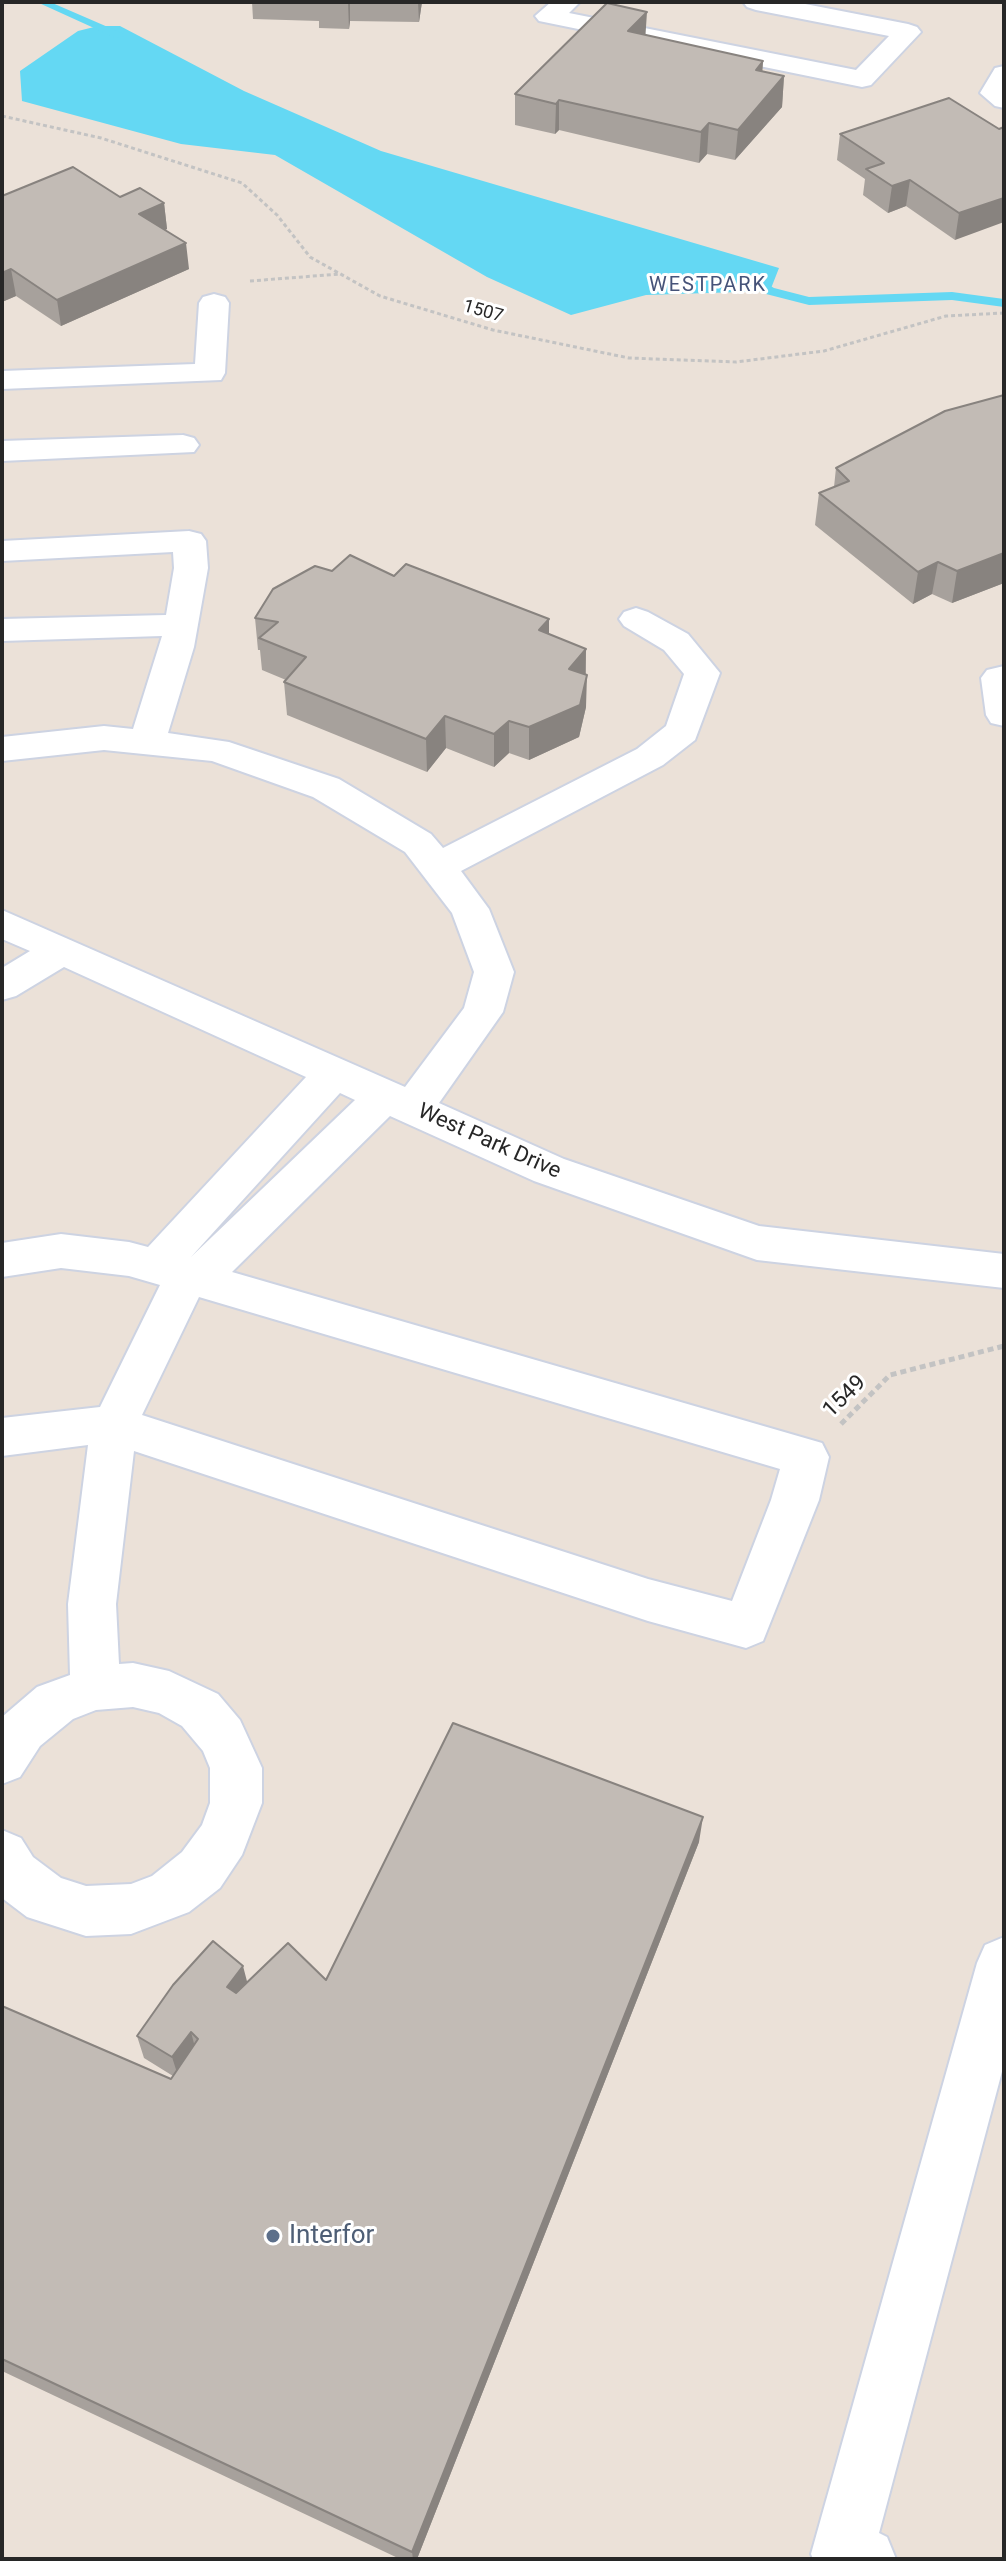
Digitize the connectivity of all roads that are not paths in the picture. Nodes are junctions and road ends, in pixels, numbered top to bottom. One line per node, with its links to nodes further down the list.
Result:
1 (567, 2): 2 (street)
2 (756, 2)
3 (1004, 74): 4 (street)
4 (1004, 100)
5 (214, 303): 6 (street)
6 (2, 380)
7 (183, 445): 8 (street)
8 (2, 451)
9 (2, 551): 11 (street)
10 (636, 619): 17 (street)
11 (181, 625): 12 (street); 15 (street)
12 (2, 630)
13 (1004, 677): 14 (street)
14 (1004, 715)
15 (147, 742): 16 (street); 17 (street)
16 (2, 749)
17 (437, 867): 22 (street)
18 (2, 923): 19 (street, West Park Drive)
19 (61, 951): 20 (street); 21 (street, West Park Drive)
20 (2, 986)
21 (334, 1073): 22 (street, West Park Drive); 25 (street)
22 (398, 1102): 24 (street, West Park Drive); 25 (street)
23 (2, 1260): 25 (street)
24 (1004, 1271)
25 (180, 1274): 26 (street); 26 (street)
26 (114, 1425): 27 (street); 28 (street)
27 (2, 1437)
28 (95, 1688): 29 (street); 30 (street)
29 (2, 1761)
30 (2, 1855)
31 (1004, 1963): 32 (street)
32 (865, 2559)

